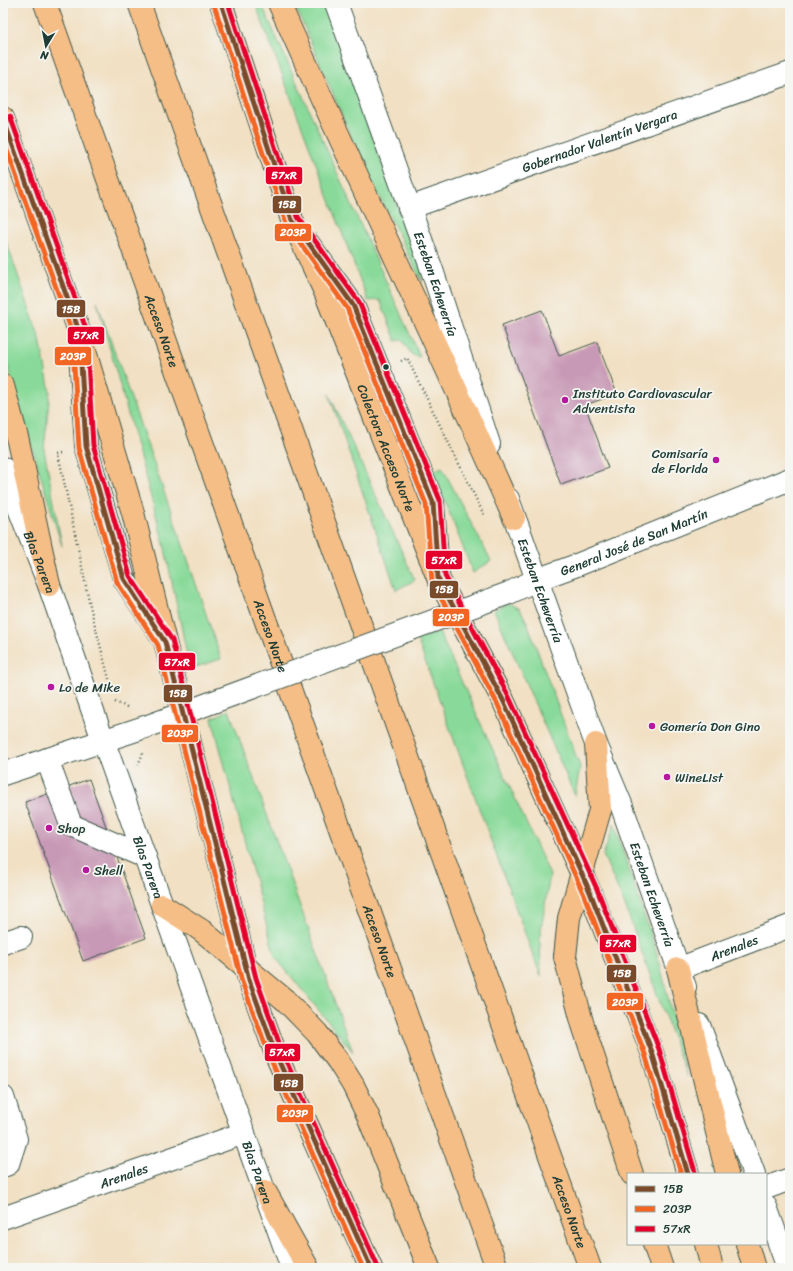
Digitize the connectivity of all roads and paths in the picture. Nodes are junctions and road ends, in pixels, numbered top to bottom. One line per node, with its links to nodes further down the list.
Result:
1 (45, 3): 42 (highway, Acceso Norte)
2 (139, 3): 43 (highway, Acceso Norte)
3 (221, 3): 27 (highway, Colectora Acceso Norte)
4 (279, 3): 12 (highway)
5 (336, 3): 8 (street, Esteban Echeverría)
6 (790, 73): 8 (street, Gobernador Valentín Vergara)
7 (3, 118): 40 (highway)
8 (409, 208): 12 (street, Esteban Echeverría)
9 (3, 386): 14 (highway)
10 (3, 468): 14 (street, Blas Parera)
11 (790, 479): 13 (street, General José de San Martín)
12 (514, 518): 13 (street, Esteban Echeverría)
13 (536, 580): 15 (street, General José de San Martín, bridge); 16 (street, Esteban Echeverría)
14 (49, 585): 15 (street, Blas Parera)
15 (103, 740): 17 (street, General José de San Martín); 19 (street, Blas Parera)
16 (596, 744): 22 (street, Esteban Echeverría); 26 (highway, bridge)
17 (48, 759): 18 (street, General José de San Martín); 19 (street)
18 (3, 774)
19 (145, 857): 20 (street, Blas Parera)
20 (162, 905): 24 (street, Blas Parera); 41 (highway, bridge)
21 (790, 926): 22 (street, Arenales)
22 (678, 970): 28 (highway); 29 (street, Esteban Echeverría)
23 (3, 1097): 25 (street)
24 (244, 1133): 32 (street, Blas Parera); 34 (street, Arenales)
25 (3, 1166)
26 (632, 1173)
27 (688, 1173)
28 (727, 1173)
29 (754, 1173)
30 (790, 1179): 31 (street)
31 (767, 1188)
32 (265, 1191): 38 (street, Blas Parera); 39 (highway)
33 (767, 1210): 47 (street)
34 (3, 1218)
35 (654, 1245): 44 (highway)
36 (706, 1245): 45 (highway)
37 (747, 1245): 46 (highway)
38 (292, 1268)
39 (308, 1268)
40 (371, 1268)
41 (429, 1268)
42 (497, 1268)
43 (590, 1268)
44 (662, 1268)
45 (712, 1268)
46 (754, 1268)
47 (788, 1268)

